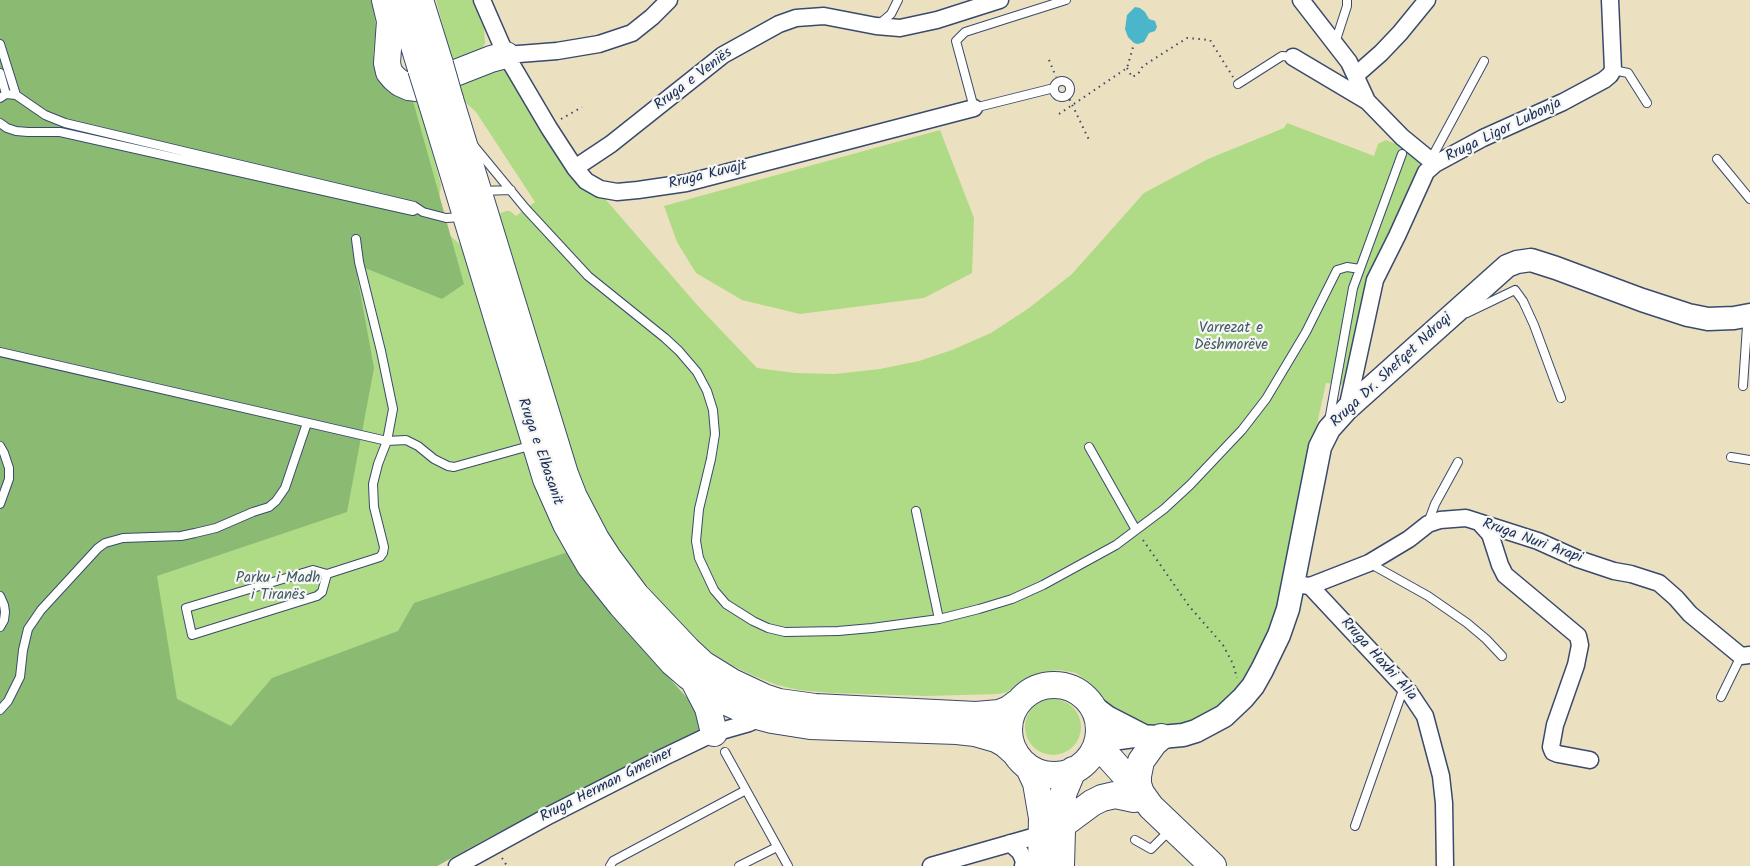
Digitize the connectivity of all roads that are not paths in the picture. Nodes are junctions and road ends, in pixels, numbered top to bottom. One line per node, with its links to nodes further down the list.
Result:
1 (385, 0): 16 (main road)
2 (400, 0): 19 (main road, Rruga e Elbasanit)
3 (420, 0): 19 (main road, Rruga e Elbasanit)
4 (482, 0): 16 (street, Rruga Kuvajt)
5 (669, 0): 16 (street)
6 (898, 0): 13 (lane)
7 (1000, 0): 13 (street, Rruga e Veniës)
8 (1066, 0): 29 (lane)
9 (1301, 0): 14 (street)
10 (1347, 0): 14 (lane)
11 (1427, 0): 22 (street)
12 (1610, 0): 20 (street)
13 (876, 27): 35 (street, Rruga e Veniës)
14 (1335, 43): 22 (street)
15 (0, 44): 25 (lane)
16 (506, 55): 35 (street, Rruga Kuvajt)
17 (1293, 57): 23 (lane); 27 (street)
18 (1484, 61): 34 (lane)
19 (431, 67): 26 (main road, Rruga e Elbasanit, bridge)
20 (1613, 70): 28 (lane); 34 (street, Rruga Ligor Lubonja)
21 (0, 73): 25 (lane)
22 (1356, 75): 27 (street)
23 (1238, 84)
24 (1067, 94): 29 (lane)
25 (7, 95): 39 (lane)
26 (441, 101): 31 (main road, Rruga e Elbasanit); 40 (main road, Rruga e Elbasanit)
27 (1367, 101): 34 (street)
28 (1647, 104)
29 (974, 108): 35 (street, Rruga Kuvajt)
30 (0, 123): 39 (lane)
31 (459, 127): 36 (lane); 37 (main road, Rruga e Elbasanit)
32 (1402, 154): 42 (lane)
33 (1717, 159): 38 (lane)
34 (1433, 162): 48 (street, Rruga Ligor Lubonja)
35 (574, 168)
36 (510, 190): 37 (lane); 67 (lane)
37 (478, 191): 76 (main road, Rruga e Elbasanit)
38 (1750, 199)
39 (417, 209): 40 (lane)
40 (465, 217): 52 (main road, Rruga e Elbasanit)
41 (356, 239): 51 (lane)
42 (1360, 269): 50 (lane); 62 (lane)
43 (1745, 321): 44 (main road, Rruga Dr. Shefqet Ndroqi); 46 (lane)
44 (1440, 326): 47 (lane); 48 (main road, Rruga Dr. Shefqet Ndroqi)
45 (0, 352): 49 (lane)
46 (1743, 386)
47 (1561, 398)
48 (1347, 409): 50 (main road, Rruga Dr. Shefqet Ndroqi)
49 (307, 423): 51 (lane); 74 (lane)
50 (1329, 429): 65 (main road, Rruga Dr. Shefqet Ndroqi)
51 (387, 441): 52 (lane); 64 (lane)
52 (535, 444): 71 (main road, Rruga e Elbasanit)
53 (0, 446): 58 (lane)
54 (1089, 447): 62 (lane)
55 (1731, 457): 56 (lane)
56 (1750, 460)
57 (1458, 462): 61 (lane)
58 (0, 504)
59 (916, 511): 67 (lane)
60 (1480, 523): 61 (street, Rruga Nuri Arapi); 70 (street, Rruga Nuri Arapi); 84 (street)
61 (1428, 524): 63 (street, Rruga Nuri Arapi)
62 (1136, 530): 67 (lane)
63 (1369, 562): 65 (street, Rruga Nuri Arapi); 69 (lane)
64 (327, 574): 64 (lane)
65 (1302, 585): 72 (street, Rruga Haxhi Alia); 80 (main road, Rruga Dr. Shefqet Ndroqi)
66 (0, 596): 68 (lane)
67 (939, 619)
68 (0, 627)
69 (1502, 656)
70 (1746, 656): 75 (lane, Rruga Nuri Arapi)
71 (694, 681): 79 (main road, Rruga e Elbasanit); 82 (main road)
72 (1404, 687): 88 (lane); 104 (street, Rruga Haxhi Alia)
73 (1, 693): 74 (lane)
74 (11, 696): 78 (lane)
75 (1721, 697)
76 (1017, 703): 77 (main road); 83 (main road)
77 (1091, 705): 80 (main road); 81 (main road)
78 (0, 710)
79 (761, 717): 82 (street, Rruga Herman Gmeiner); 83 (main road, Rruga e Elbasanit)
80 (1152, 737): 81 (main road, Rruga Dr. Shefqet Ndroqi); 87 (main road)
81 (1097, 742): 85 (main road); 87 (main road)
82 (720, 743): 86 (lane); 94 (street, Rruga Herman Gmeiner)
83 (1021, 760): 85 (main road); 90 (main road)
84 (1590, 760)
85 (1074, 770): 87 (main road); 90 (main road)
86 (746, 789): 93 (lane); 95 (lane)
87 (1142, 800): 89 (main road); 90 (main road)
88 (1355, 826)
89 (1172, 828): 91 (lane); 103 (main road)
90 (1052, 830): 92 (street); 100 (main road); 101 (main road); 102 (street)
91 (1135, 840)
92 (1010, 843): 98 (street); 99 (street)
93 (777, 847): 96 (lane); 97 (lane)
94 (457, 866)
95 (610, 866)
96 (739, 866)
97 (788, 866)
98 (931, 866)
99 (1023, 866)
100 (1041, 866)
101 (1061, 866)
102 (1074, 866)
103 (1213, 866)
104 (1445, 866)

